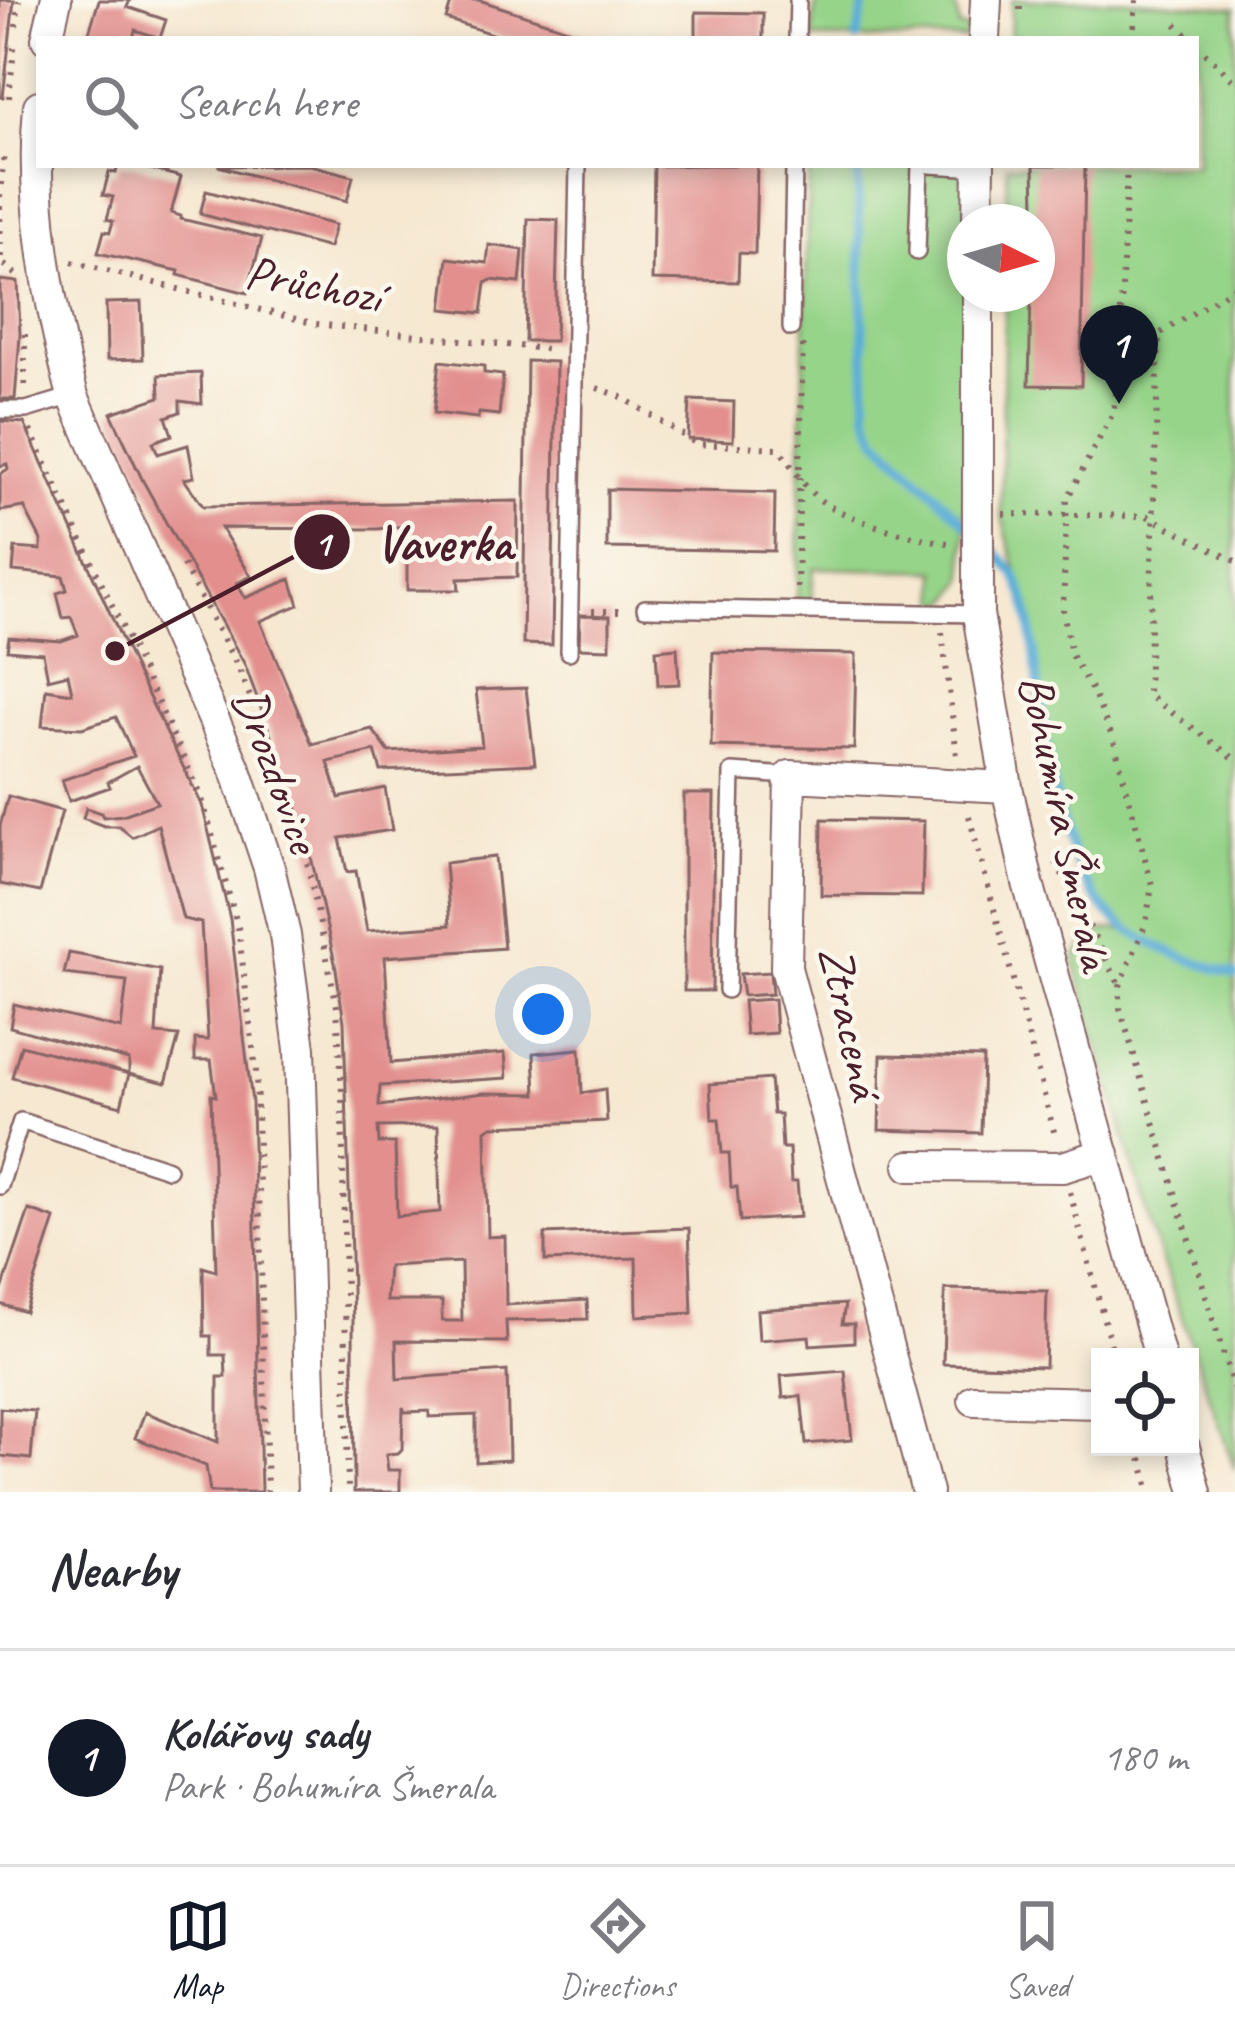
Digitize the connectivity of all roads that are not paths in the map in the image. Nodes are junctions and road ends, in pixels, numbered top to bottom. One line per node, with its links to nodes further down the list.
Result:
1 (56, 0): 4 (street)
2 (797, 0): 5 (lane)
3 (986, 0): 6 (street)
4 (48, 36)
5 (797, 36)
6 (984, 36)
7 (38, 168): 16 (street, Drozdovice)
8 (578, 168): 20 (lane)
9 (794, 168): 15 (lane)
10 (920, 168): 13 (lane)
11 (979, 168): 12 (street)
12 (978, 204)
13 (917, 252)
14 (979, 312): 19 (street, Bohumíra Šmerala)
15 (790, 328)
16 (74, 396): 17 (lane); 32 (street, Drozdovice)
17 (0, 410)
18 (645, 608): 19 (lane)
19 (978, 614): 22 (street, Bohumíra Šmerala)
20 (569, 652)
21 (790, 776): 22 (street); 23 (lane); 33 (street, Ztracená)
22 (1007, 787): 24 (street, Bohumíra Šmerala)
23 (728, 990)
24 (1104, 1154): 25 (street); 28 (street, Bohumíra Šmerala)
25 (910, 1166)
26 (168, 1169): 27 (lane)
27 (0, 1186)
28 (1158, 1348)
29 (974, 1400): 30 (street)
30 (1091, 1403)
31 (1186, 1456): 34 (street)
32 (313, 1492)
33 (927, 1492)
34 (1196, 1492)

